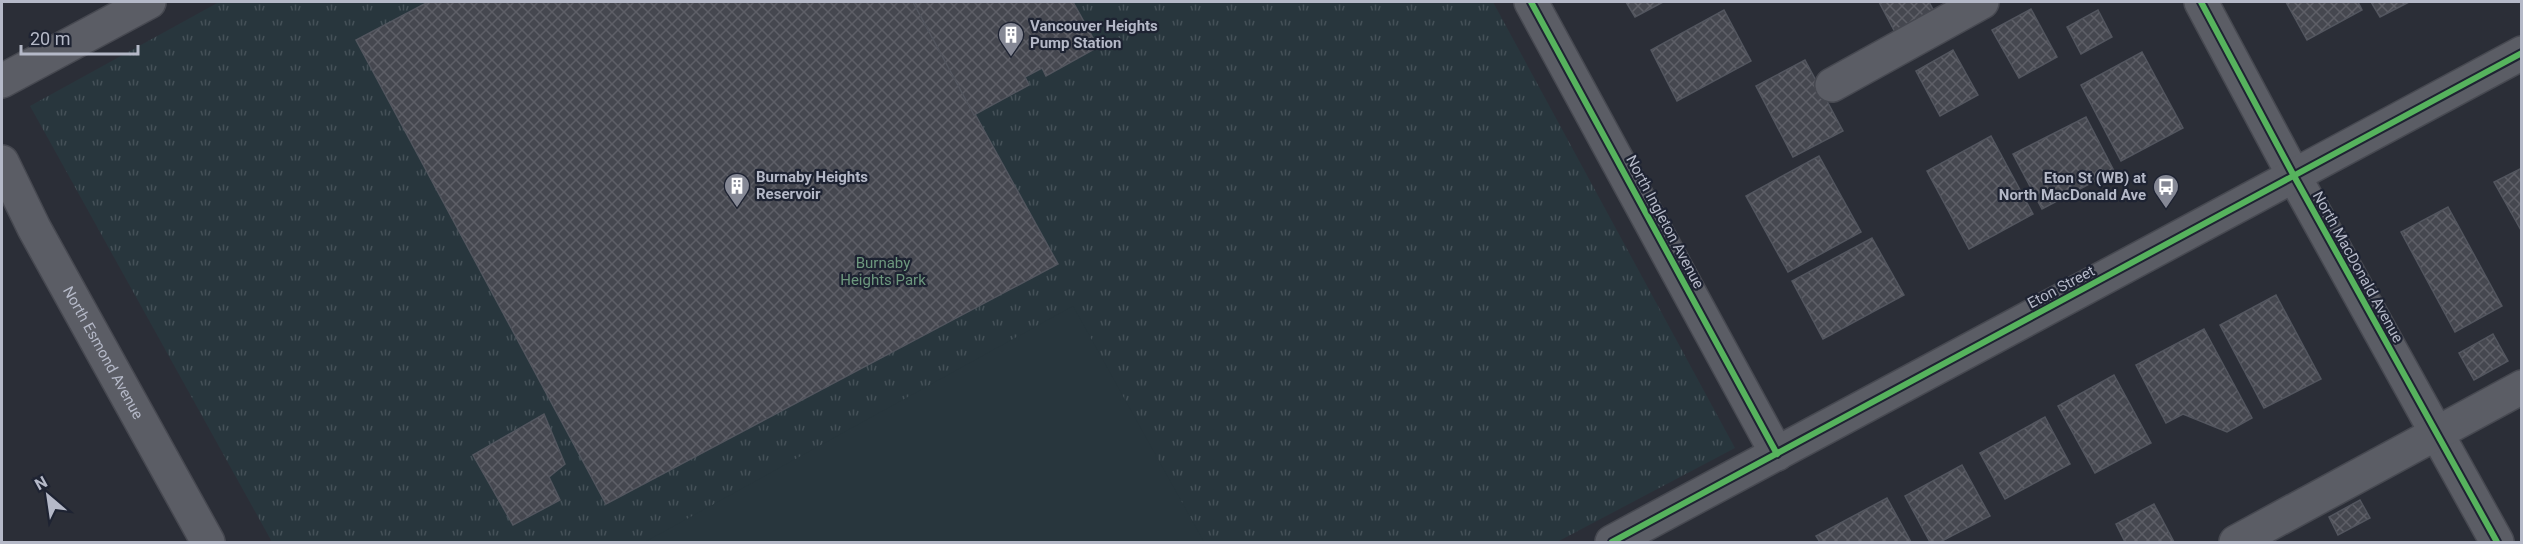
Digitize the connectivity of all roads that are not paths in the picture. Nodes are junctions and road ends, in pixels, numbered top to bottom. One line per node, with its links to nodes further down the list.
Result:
1 (149, 2): 6 (street)
2 (1531, 2): 12 (street, North Ingleton Avenue)
3 (1982, 2): 7 (street)
4 (2201, 2): 9 (street, North MacDonald Avenue)
5 (2522, 53): 9 (street, Eton Street)
6 (2, 81)
7 (1832, 85)
8 (2, 162): 13 (street, North Esmond Avenue)
9 (2294, 176): 11 (street, North MacDonald Avenue); 12 (street, Eton Street)
10 (2522, 387): 11 (street)
11 (2436, 432): 15 (street); 16 (street, North MacDonald Avenue)
12 (1777, 454): 14 (street, Eton Street)
13 (208, 543)
14 (1612, 543)
15 (2236, 543)
16 (2497, 543)

